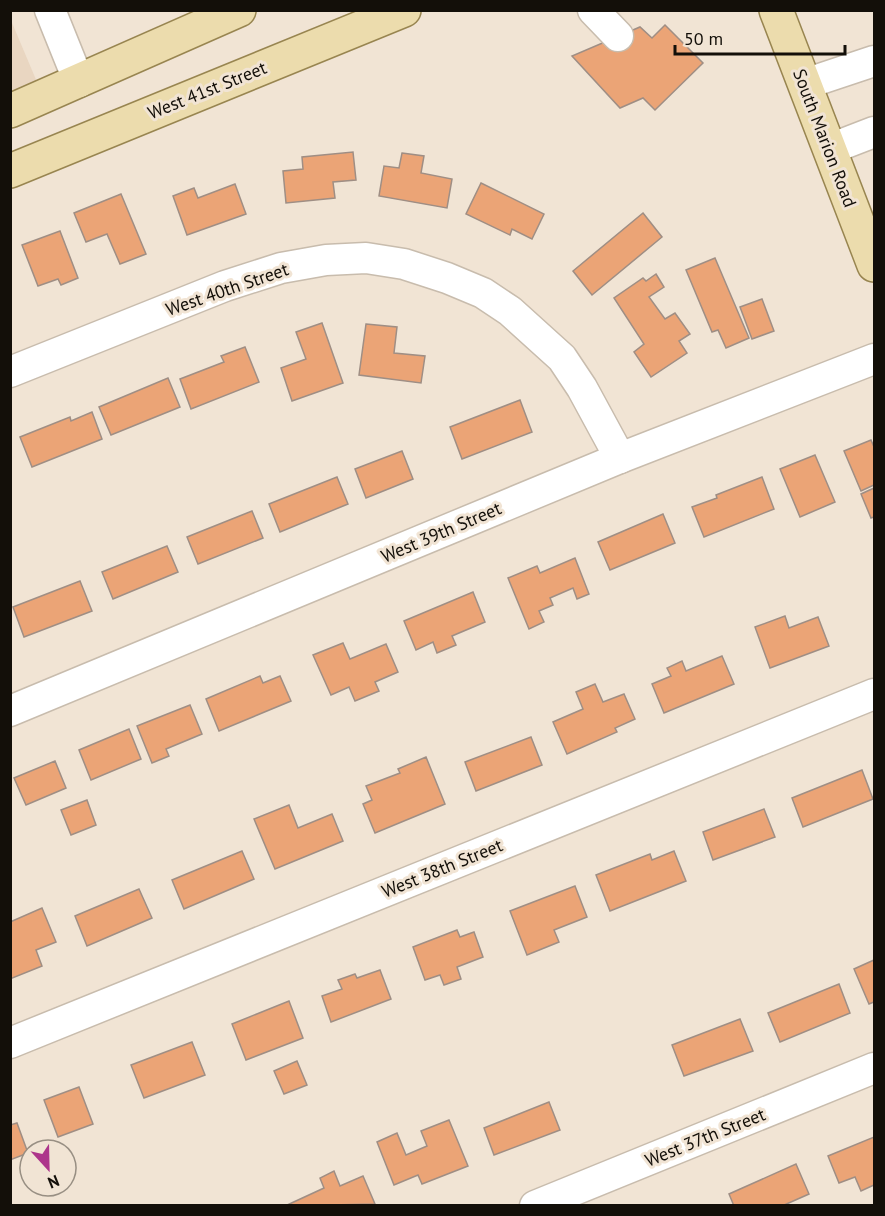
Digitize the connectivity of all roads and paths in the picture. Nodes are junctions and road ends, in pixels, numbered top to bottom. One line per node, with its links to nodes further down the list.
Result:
1 (50, 10): 9 (street)
2 (239, 10): 9 (main road)
3 (404, 10): 6 (main road, West 41st Street)
4 (593, 10): 7 (street)
5 (776, 10): 10 (main road, South Marion Road)
6 (362, 20): 14 (main road, West 41st Street)
7 (618, 36)
8 (874, 61): 10 (street)
9 (79, 82): 11 (main road)
10 (805, 84): 13 (main road, South Marion Road)
11 (11, 110)
12 (874, 132): 13 (street)
13 (830, 149): 15 (main road, South Marion Road)
14 (10, 171)
15 (874, 265)
16 (874, 359): 18 (street, West 39th Street)
17 (10, 372): 18 (street, West 40th Street)
18 (620, 458): 20 (street, West 39th Street)
19 (874, 694): 21 (street, West 38th Street)
20 (10, 711)
21 (10, 1043)
22 (874, 1068): 23 (street, West 37th Street)
23 (535, 1206)

